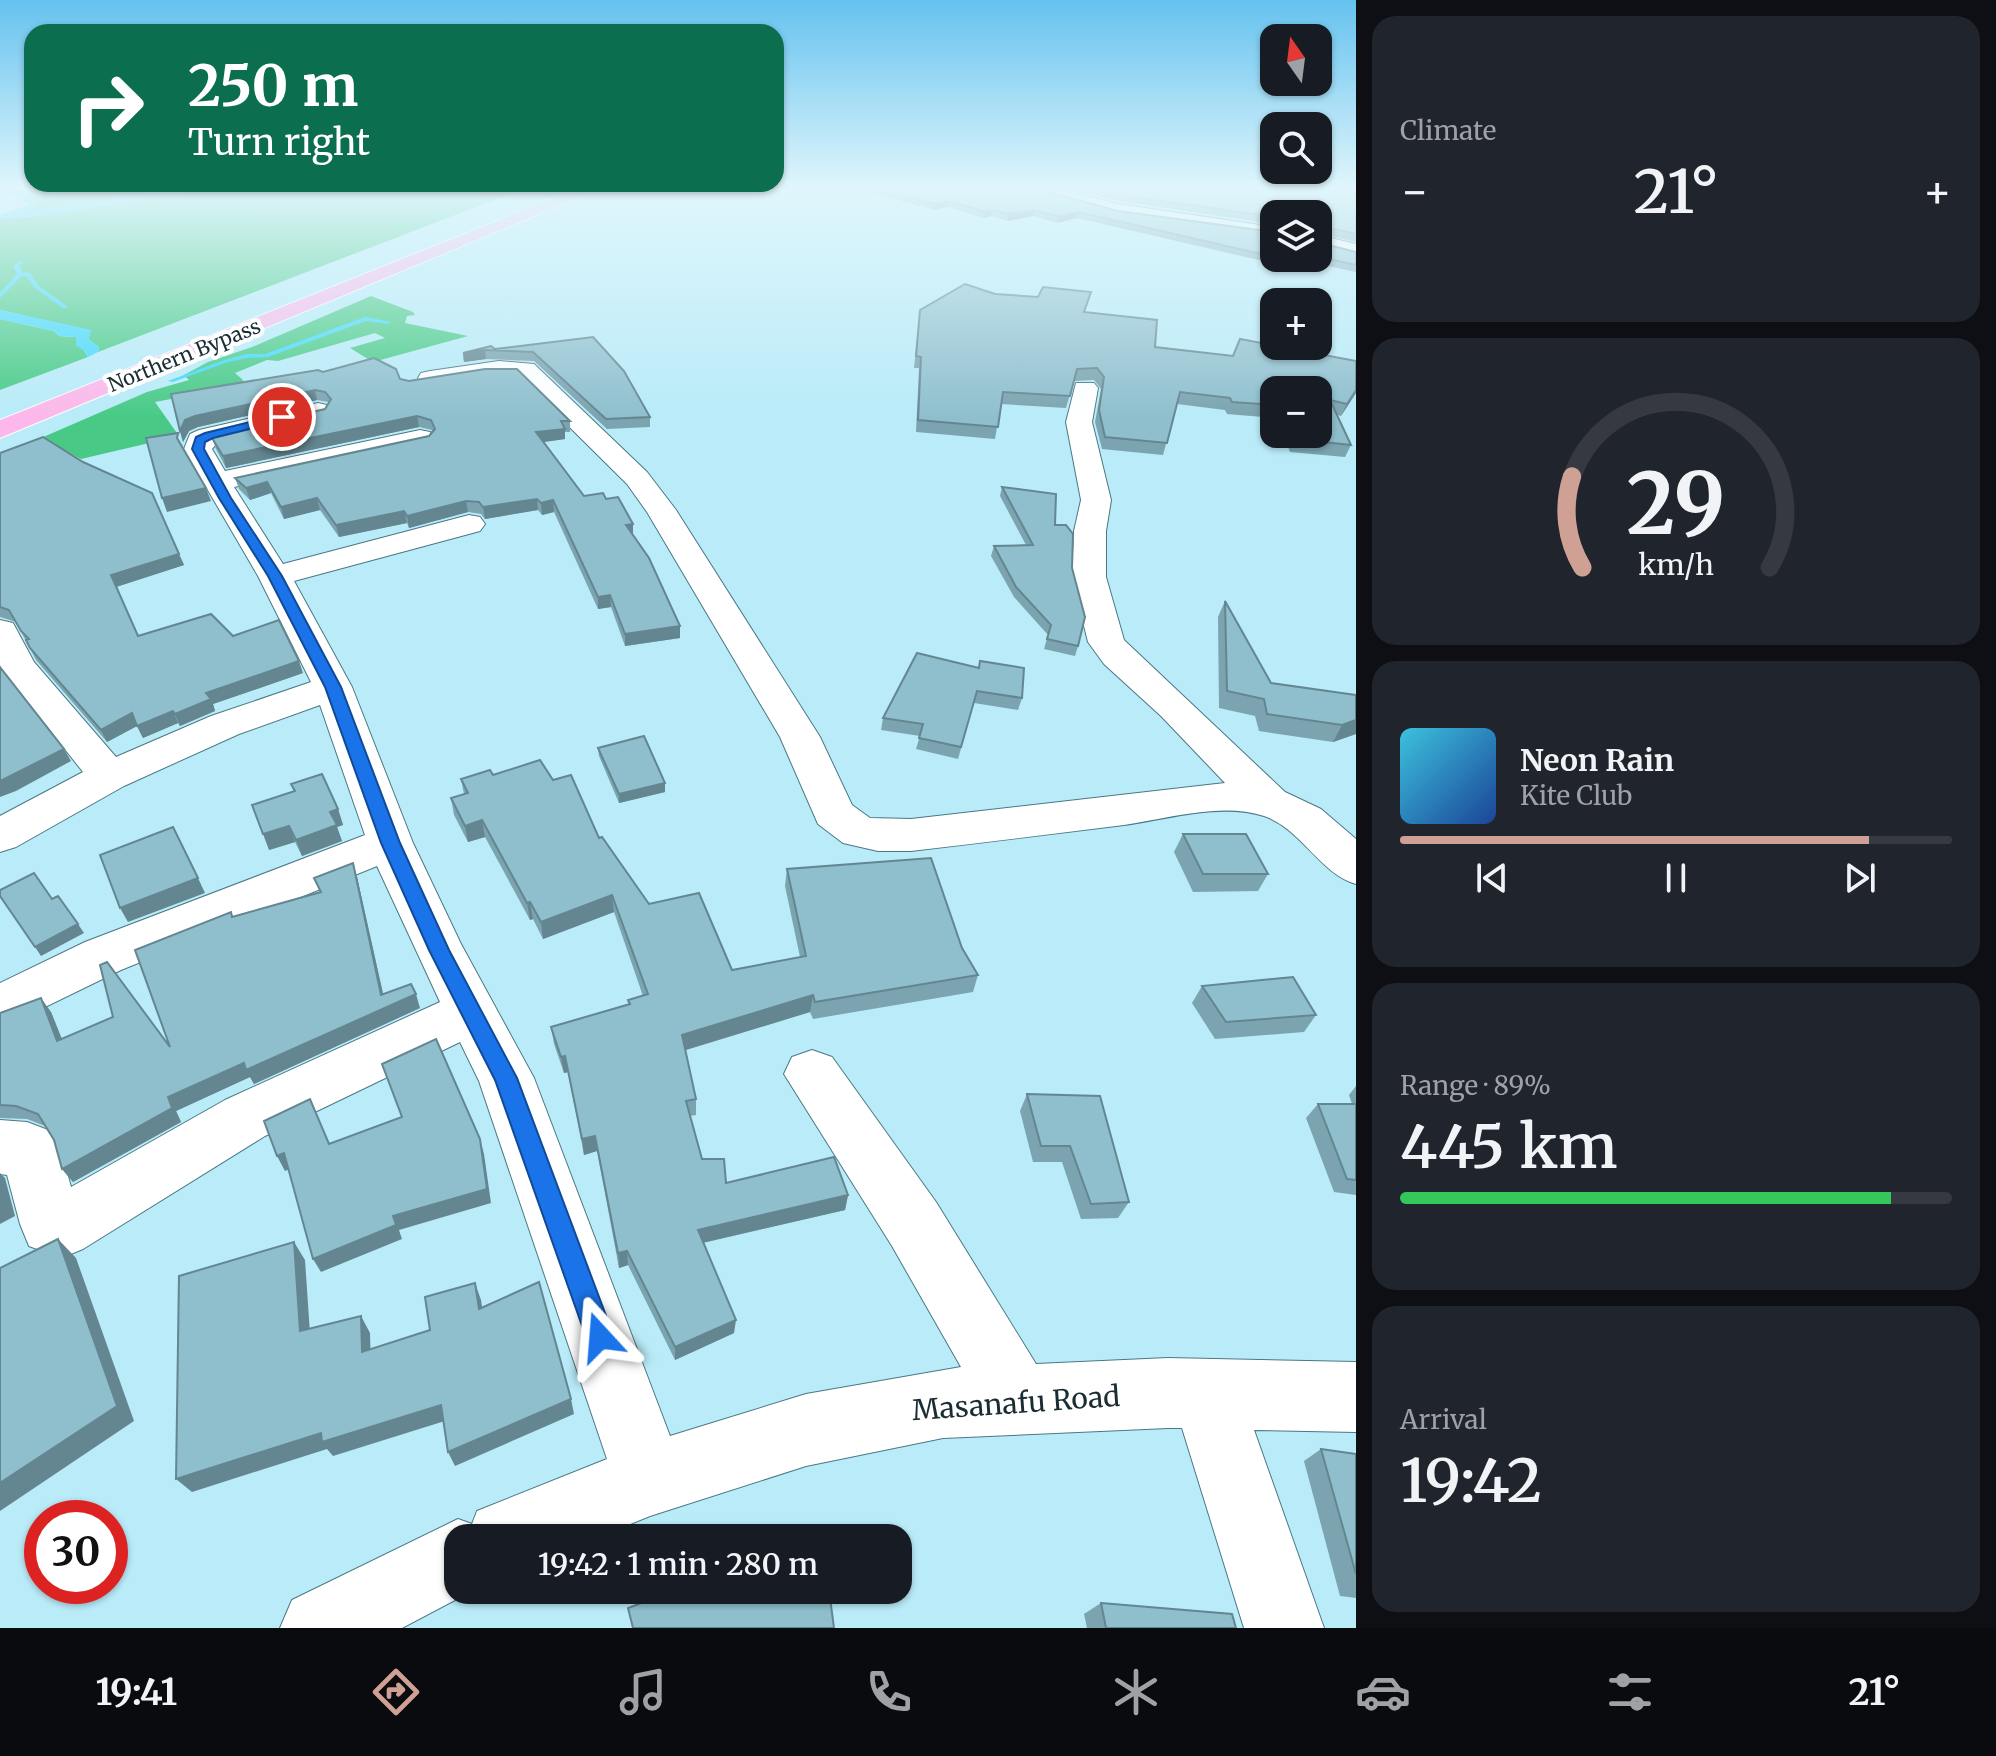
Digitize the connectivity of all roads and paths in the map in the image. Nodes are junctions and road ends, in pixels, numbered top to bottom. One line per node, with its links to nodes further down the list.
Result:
1 (360, 265): 5 (highway, Northern Bypass)
2 (405, 265): 7 (highway, Northern Bypass)
3 (412, 381): 15 (street)
4 (1085, 388): 15 (street)
5 (0, 408)
6 (318, 411): 9 (street)
7 (0, 430)
8 (420, 438): 9 (street)
9 (216, 482): 11 (street)
10 (469, 524): 11 (street)
11 (275, 576): 13 (street)
12 (0, 631): 14 (street)
13 (333, 687): 14 (street); 17 (street)
14 (109, 776): 16 (street)
15 (1270, 803): 18 (street)
16 (0, 836)
17 (390, 843): 19 (street); 20 (street)
18 (1356, 867)
19 (0, 1007)
20 (471, 1012): 22 (street); 26 (street)
21 (812, 1074): 25 (street)
22 (0, 1147)
23 (1206, 1394): 24 (street, Masanafu Road); 25 (street, Masanafu Road); 30 (street)
24 (1356, 1397)
25 (1018, 1400): 26 (street, Masanafu Road)
26 (650, 1479): 27 (street, Masanafu Road)
27 (539, 1524)
28 (444, 1564): 29 (street)
29 (320, 1628)
30 (1284, 1628)

